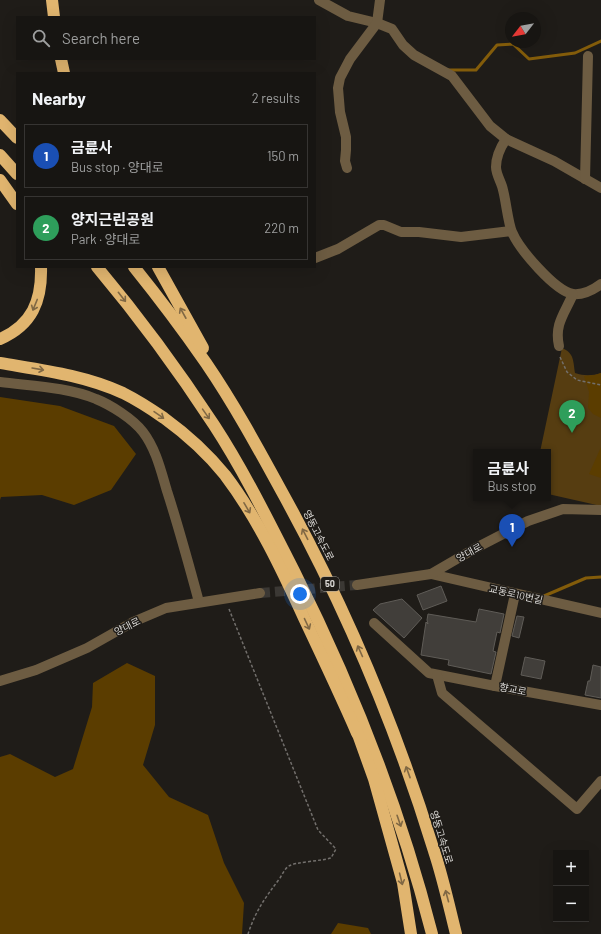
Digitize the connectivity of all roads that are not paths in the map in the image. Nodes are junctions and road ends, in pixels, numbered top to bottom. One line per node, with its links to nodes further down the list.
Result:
1 (52, 0): 4 (highway)
2 (319, 0): 5 (street)
3 (380, 0): 5 (street)
4 (54, 16)
5 (378, 23): 11 (street); 13 (street)
6 (588, 56): 15 (street)
7 (60, 60): 8 (highway)
8 (64, 72)
9 (0, 120): 10 (highway)
10 (16, 137)
11 (506, 139): 15 (street); 19 (street)
12 (0, 155): 14 (highway)
13 (347, 168)
14 (16, 173)
15 (585, 179): 17 (street)
16 (0, 180): 18 (highway)
17 (601, 188)
18 (16, 203)
19 (511, 232): 20 (street); 26 (street)
20 (316, 258)
21 (41, 268): 27 (highway, one-way to 27)
22 (98, 268): 39 (highway, one-way to 39)
23 (135, 268): 31 (highway, 영동고속도로 / 50)
24 (159, 268): 31 (highway, one-way to 24)
25 (601, 284): 26 (street)
26 (573, 294): 28 (street)
27 (0, 339)
28 (559, 346)
29 (0, 362): 45 (highway, one-way to 45)
30 (0, 382): 37 (street)
31 (263, 457): 49 (highway, 영동고속도로 / 50, one-way to 31)
32 (601, 510): 33 (street, 양대로)
33 (431, 574): 34 (street, 양대로); 36 (street, 교동로10번길)
34 (358, 585)
35 (260, 593): 37 (street, 양대로)
36 (515, 594): 38 (street, 교동로10번길); 43 (street, 향교로)
37 (199, 602): 42 (street, 양대로)
38 (601, 613)
39 (316, 616): 45 (highway); 48 (highway, one-way to 48)
40 (374, 623): 41 (street)
41 (436, 675): 43 (street); 46 (street)
42 (0, 681)
43 (495, 686): 44 (street, 향교로)
44 (601, 705)
45 (357, 733): 47 (highway, one-way to 47)
46 (601, 781)
47 (411, 934)
48 (432, 934)
49 (456, 934)

